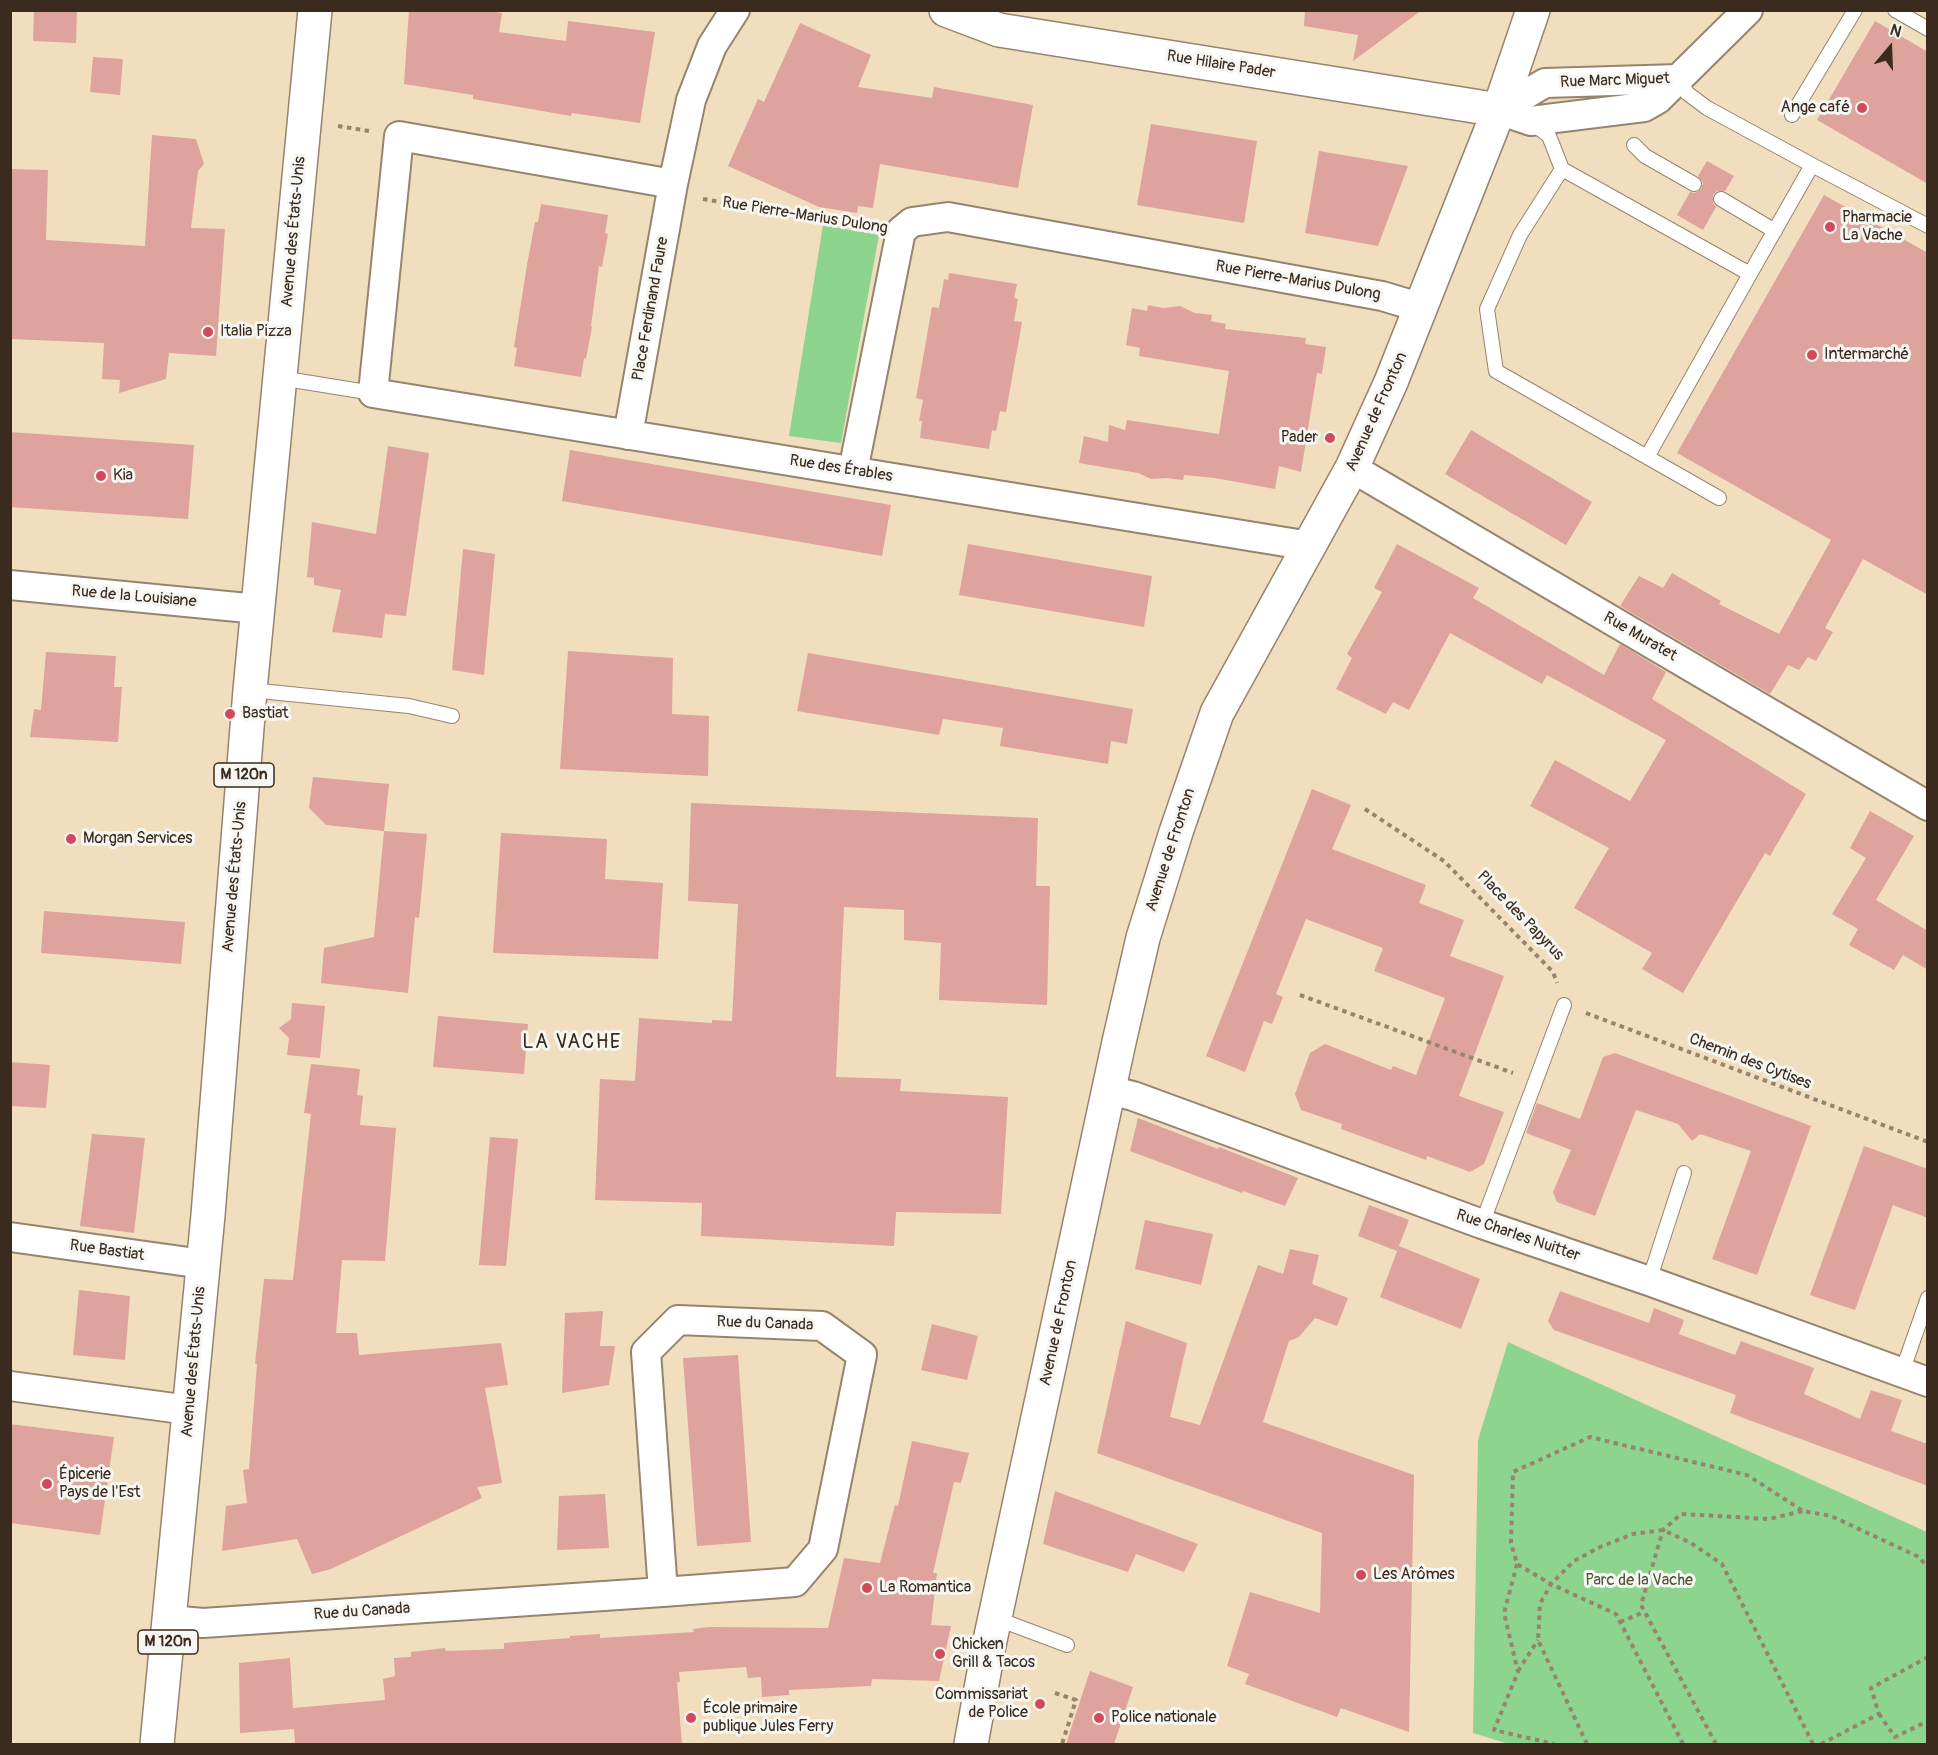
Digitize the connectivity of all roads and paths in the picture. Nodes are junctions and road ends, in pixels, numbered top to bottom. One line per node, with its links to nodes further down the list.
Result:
1 (315, 10): 12 (street, Avenue des États-Unis / M 120n)
2 (735, 10): 18 (street, Place Ferdinand Faure)
3 (946, 10): 10 (street, Rue Hilaire Pader)
4 (1533, 10): 10 (street, Avenue de Fronton)
5 (1748, 10): 9 (street, Rue Marc Miguet)
6 (1855, 10): 11 (lane)
7 (1895, 10): 8 (lane)
8 (1928, 29)
9 (1678, 79): 10 (street, Rue Marc Miguet); 13 (street, Rue Marc Miguet); 16 (lane)
10 (1499, 110): 13 (street, Rue Marc Miguet); 25 (street, Avenue de Fronton)
11 (1792, 115)
12 (304, 121): 14 (path); 26 (street, Avenue des États-Unis / M 120n)
13 (1531, 121): 17 (lane)
14 (399, 136): 18 (street); 27 (street)
15 (1634, 145): 19 (lane)
16 (1812, 165): 21 (lane); 23 (lane)
17 (1562, 169): 24 (lane); 29 (lane)
18 (673, 184): 22 (path, Rue Pierre-Marius Dulong); 28 (street, Place Ferdinand Faure)
19 (1694, 184)
20 (1720, 199): 23 (lane)
21 (1928, 226)
22 (901, 231): 25 (street, Rue Pierre-Marius Dulong); 31 (street)
23 (1775, 231): 24 (lane)
24 (1750, 274): 29 (lane)
25 (1422, 308): 30 (street, Avenue de Fronton)
26 (280, 378): 27 (lane); 35 (street, Avenue des États-Unis / M 120n)
27 (373, 393): 28 (street, Rue des Érables)
28 (628, 435): 31 (street, Rue des Érables)
29 (1647, 457): 32 (lane)
30 (1352, 468): 33 (street, Avenue de Fronton); 38 (street, Rue Muratet)
31 (853, 471): 33 (street, Rue des Érables)
32 (1719, 498)
33 (1310, 546): 43 (street, Avenue de Fronton)
34 (10, 585): 35 (street, Rue de la Louisiane)
35 (258, 609): 36 (street, Avenue des États-Unis / M 120n)
36 (250, 690): 37 (lane); 48 (street, Avenue des États-Unis / M 120n)
37 (452, 716)
38 (1928, 806)
39 (1365, 809): 41 (path, Place des Papyrus)
40 (1300, 995): 42 (path)
41 (1564, 1005): 42 (lane); 44 (path, Chemin des Cytises)
42 (1535, 1081): 46 (lane)
43 (1110, 1090): 46 (street, Rue Charles Nuitter); 61 (street, Avenue de Fronton)
44 (1928, 1142)
45 (1684, 1173): 49 (lane)
46 (1482, 1224): 49 (street, Rue Charles Nuitter)
47 (10, 1237): 48 (street, Rue Bastiat)
48 (203, 1264): 53 (street, Avenue des États-Unis / M 120n)
49 (1649, 1281): 51 (street, Rue Charles Nuitter)
50 (1928, 1299): 51 (lane)
51 (1915, 1377)
52 (10, 1386): 53 (street)
53 (189, 1410): 62 (street, Avenue des États-Unis / M 120n)
54 (1803, 1511): 55 (path); 56 (path); 57 (path)
55 (1663, 1530): 58 (path); 60 (path); 78 (path)
56 (1517, 1564): 58 (path); 67 (path)
57 (1928, 1568)
58 (1551, 1584): 63 (path); 64 (path)
59 (663, 1592): 59 (street, Rue du Canada); 62 (street, Rue du Canada)
60 (1644, 1612): 63 (path); 77 (path)
61 (995, 1618): 65 (lane); 72 (street, Avenue de Fronton)
62 (170, 1620): 71 (street, Avenue des États-Unis / M 120n)
63 (1620, 1622): 76 (path)
64 (1538, 1640): 67 (path); 75 (path)
65 (1067, 1645)
66 (1928, 1657): 69 (path)
67 (1518, 1672): 74 (path)
68 (1055, 1693): 73 (path)
69 (1879, 1714): 70 (path); 79 (path)
70 (1928, 1721)
71 (157, 1744)
72 (971, 1744)
73 (1062, 1744)
74 (1554, 1744)
75 (1587, 1744)
76 (1683, 1744)
77 (1716, 1744)
78 (1813, 1744)
79 (1821, 1744)

